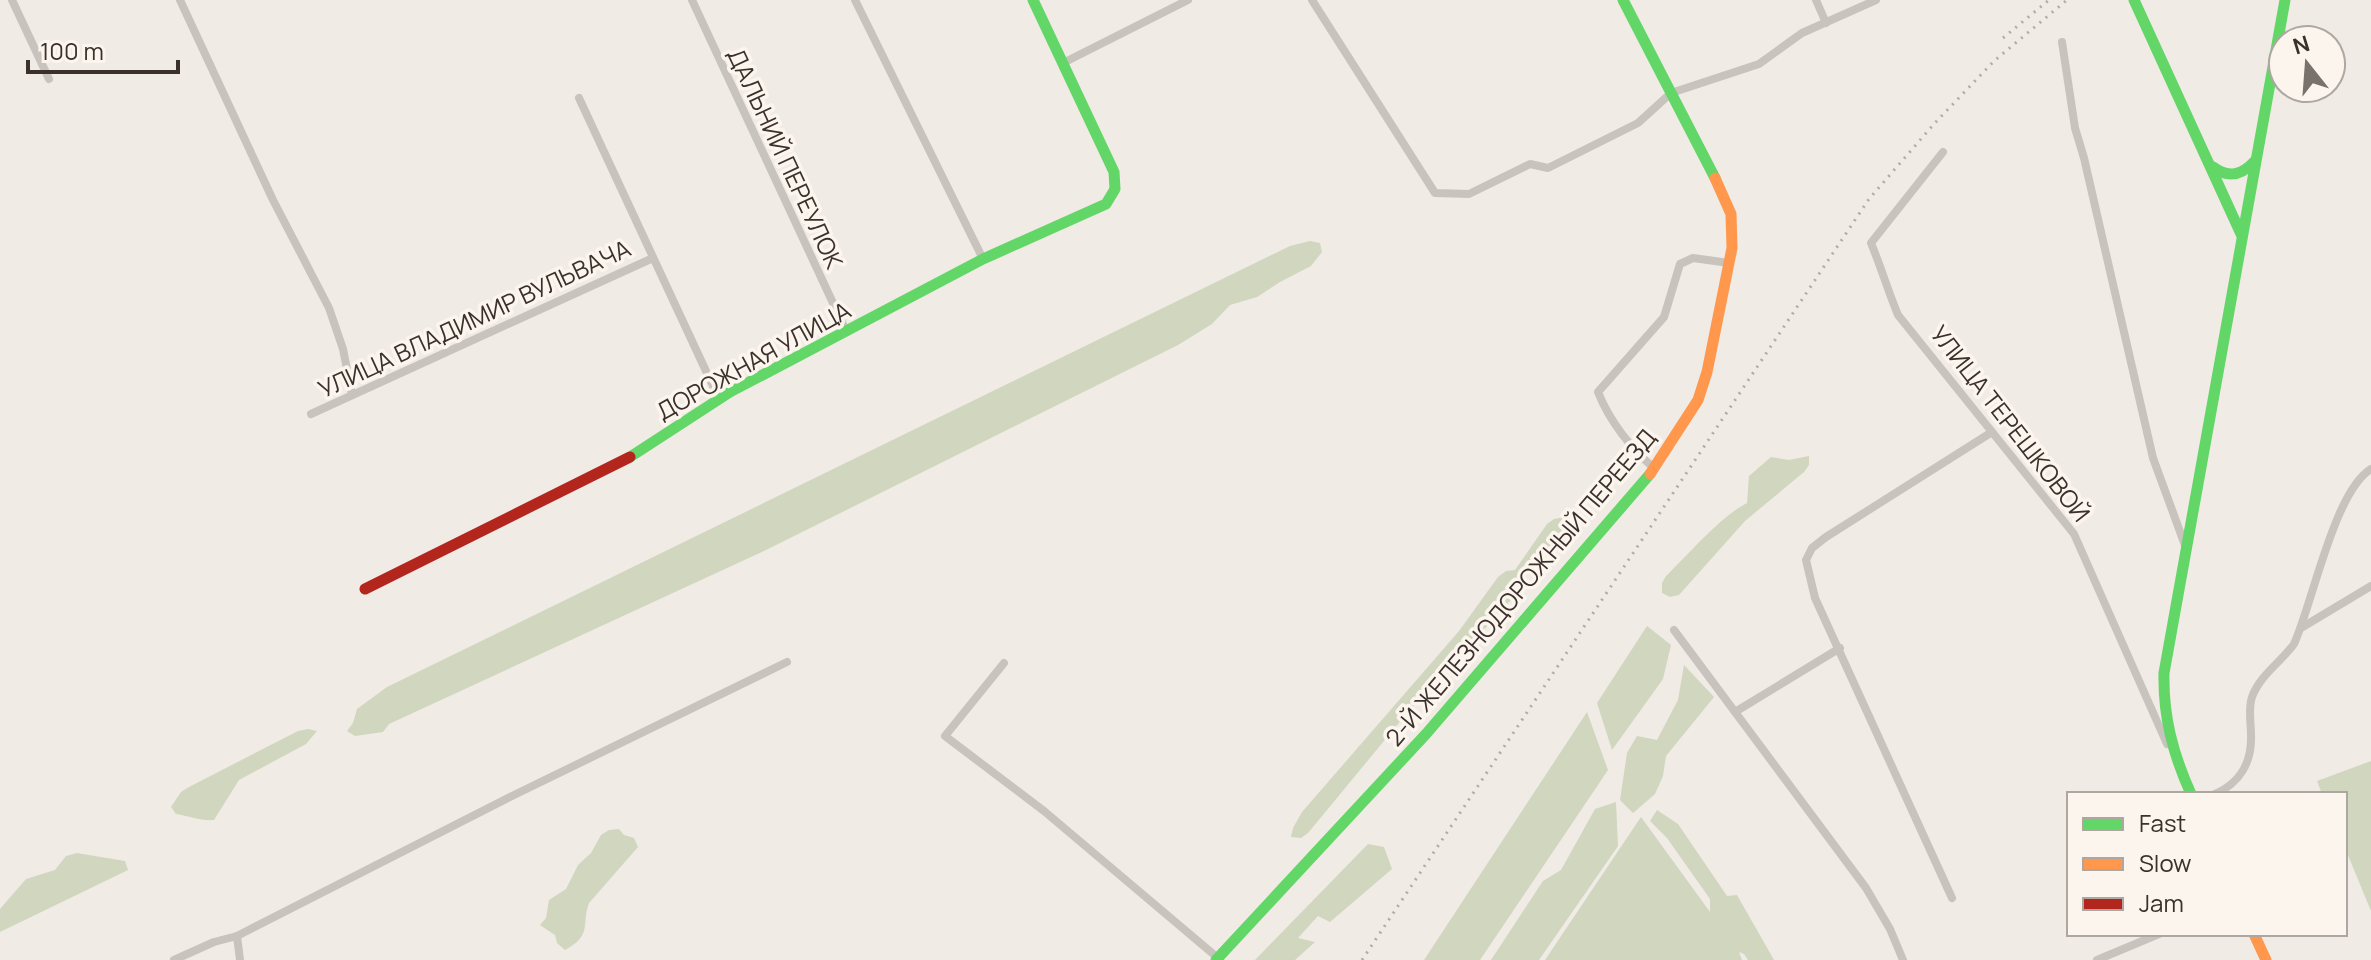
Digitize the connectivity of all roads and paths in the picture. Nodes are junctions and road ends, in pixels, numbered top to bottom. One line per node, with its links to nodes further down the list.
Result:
1 (12, 0): 16 (street)
2 (180, 0): 27 (street)
3 (692, 0): 26 (street, ДАЛЬНИЙ ПЕРЕУЛОК)
4 (855, 0): 24 (street)
5 (1033, 0): 15 (street)
6 (1188, 0): 15 (street)
7 (1312, 0): 17 (street)
8 (1623, 0): 17 (street, 2-Й ЖЕЛЕЗНОДОРОЖНЫЙ ПЕРЕЕЗД)
9 (1816, 0): 13 (street)
10 (1876, 0): 13 (street)
11 (2134, 0): 21 (street)
12 (2285, 0): 20 (street, УЛИЦА ТЕРЕШКОВОЙ)
13 (1826, 23): 17 (street)
14 (2062, 42): 33 (street, УЛИЦА ТЕРЕШКОВОЙ)
15 (1065, 62): 24 (street, ДОРОЖНАЯ УЛИЦА)
16 (49, 79)
17 (1671, 93): 25 (street, 2-Й ЖЕЛЕЗНОДОРОЖНЫЙ ПЕРЕЕЗД)
18 (579, 98): 23 (street)
19 (1943, 152): 30 (street, УЛИЦА ТЕРЕШКОВОЙ)
20 (2255, 161): 21 (street); 22 (street, УЛИЦА ТЕРЕШКОВОЙ)
21 (2209, 164): 22 (street)
22 (2241, 234): 33 (street, УЛИЦА ТЕРЕШКОВОЙ)
23 (653, 258): 27 (street, УЛИЦА ВЛАДИМИР ВУЛЬВАЧА); 28 (street)
24 (983, 259): 26 (street, ДОРОЖНАЯ УЛИЦА)
25 (1729, 263): 31 (street, 2-Й ЖЕЛЕЗНОДОРОЖНЫЙ ПЕРЕЕЗД); 31 (street)
26 (846, 331): 28 (street, ДОРОЖНАЯ УЛИЦА)
27 (352, 395): 29 (street, УЛИЦА ВЛАДИМИР ВУЛЬВАЧА)
28 (719, 399): 35 (street, ДОРОЖНАЯ УЛИЦА)
29 (311, 414)
30 (1992, 432): 38 (street); 42 (street, УЛИЦА ТЕРЕШКОВОЙ)
31 (1654, 468): 49 (street, 2-Й ЖЕЛЕЗНОДОРОЖНЫЙ ПЕРЕЕЗД)
32 (2371, 469): 36 (street)
33 (2186, 549): 42 (street, УЛИЦА ТЕРЕШКОВОЙ)
34 (2371, 586): 36 (street)
35 (365, 589)
36 (2301, 628): 44 (street)
37 (1674, 630): 41 (street)
38 (1840, 648): 41 (street); 45 (street)
39 (787, 662): 46 (street)
40 (1004, 663): 49 (street)
41 (1735, 712): 52 (street)
42 (2176, 763): 43 (street, УЛИЦА ТЕРЕШКОВОЙ)
43 (2190, 792)
44 (2218, 792)
45 (1952, 898)
46 (237, 936): 50 (street); 51 (street)
47 (2154, 936): 53 (street)
48 (2255, 936): 54 (street)
49 (1217, 959)
50 (174, 960)
51 (240, 960)
52 (1903, 960)
53 (2097, 960)
54 (2266, 960)

